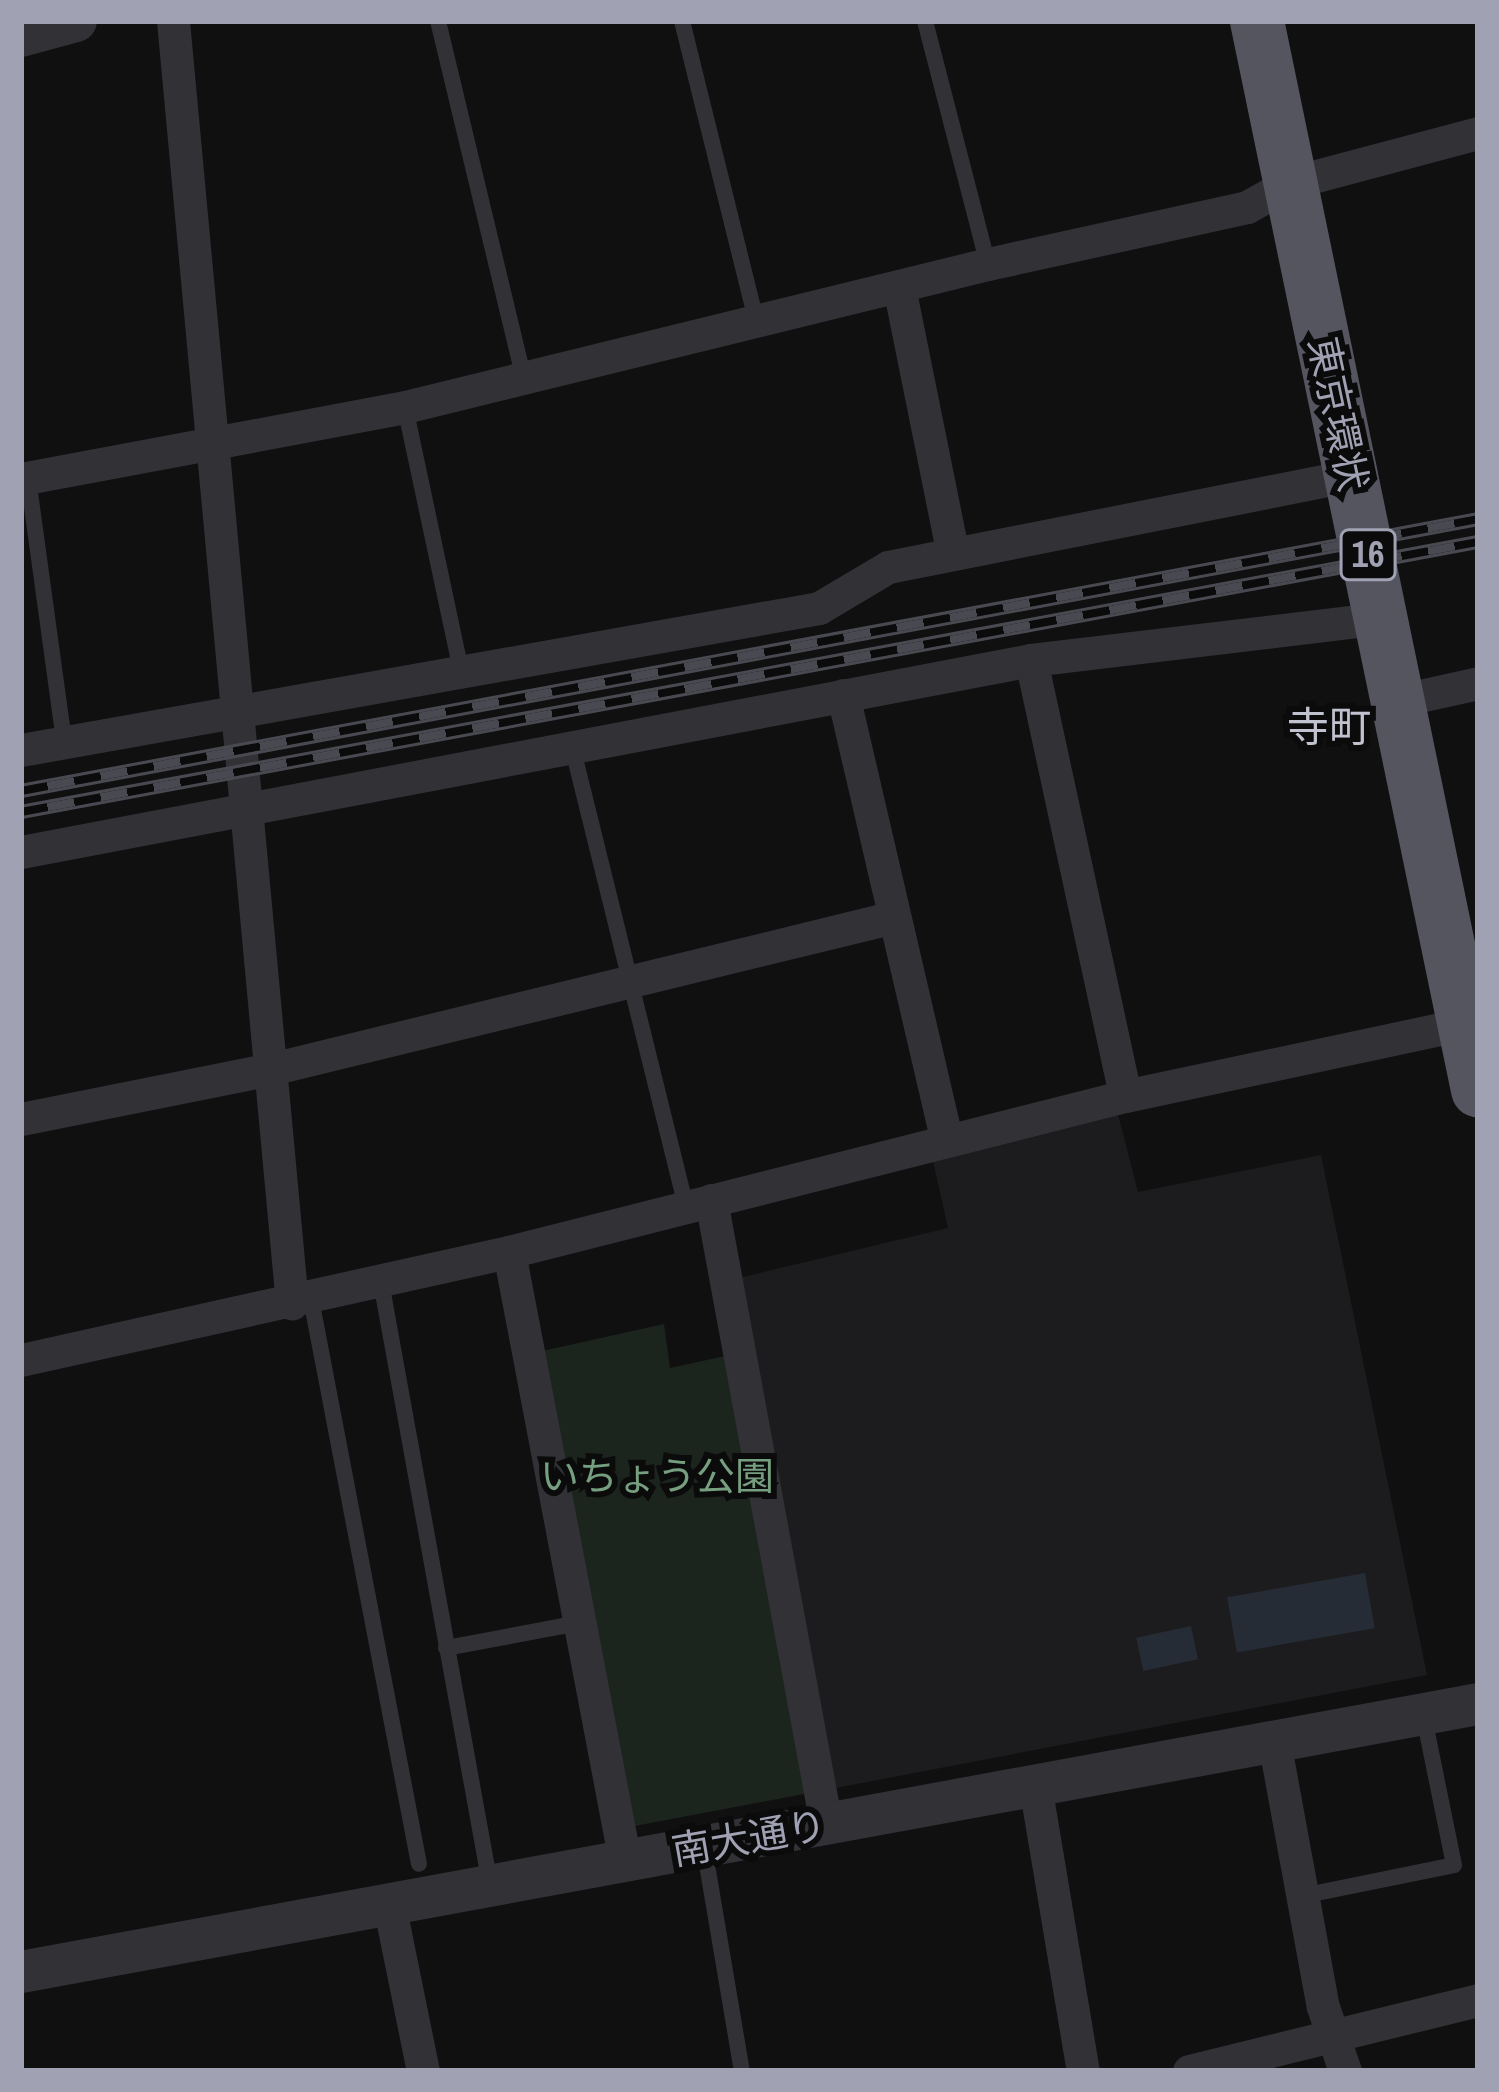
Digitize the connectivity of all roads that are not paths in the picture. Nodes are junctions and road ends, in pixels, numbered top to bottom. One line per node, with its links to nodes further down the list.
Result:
1 (76, 21): 7 (street)
2 (173, 21): 15 (street)
3 (438, 21): 13 (lane)
4 (682, 21): 12 (lane)
5 (925, 21): 10 (lane)
6 (1257, 21): 9 (highway, 東京環状 / 16)
7 (21, 36)
8 (1478, 133): 9 (street)
9 (1290, 183): 10 (street); 16 (highway, 東京環状 / 16)
10 (988, 264): 11 (street)
11 (899, 287): 12 (street); 18 (street)
12 (756, 322): 13 (street)
13 (524, 379): 14 (street)
14 (405, 407): 15 (street); 21 (lane)
15 (212, 446): 17 (street); 25 (street)
16 (1351, 475): 18 (street); 19 (highway, 東京環状 / 16)
17 (25, 479): 26 (lane)
18 (952, 551): 21 (street)
19 (1381, 618): 20 (street); 24 (highway, 東京環状 / 16)
20 (1031, 660): 23 (street); 36 (street)
21 (461, 671): 25 (street)
22 (1478, 683): 24 (street)
23 (843, 695): 27 (street); 31 (street)
24 (1397, 701): 33 (highway, 東京環状 / 16)
25 (233, 713): 26 (street); 29 (street)
26 (64, 742): 28 (street)
27 (572, 746): 29 (street); 32 (lane)
28 (21, 750)
29 (245, 812): 30 (street); 34 (street)
30 (21, 852)
31 (893, 916): 32 (street); 38 (street)
32 (633, 985): 34 (street); 39 (lane)
33 (1471, 1023): 35 (highway, 東京環状 / 16); 36 (street)
34 (267, 1070): 37 (street); 42 (street)
35 (1478, 1090)
36 (1126, 1096): 38 (street)
37 (21, 1119)
38 (946, 1139): 39 (street)
39 (698, 1203): 40 (street); 50 (street)
40 (509, 1252): 41 (street); 44 (street)
41 (381, 1282): 42 (street); 45 (lane)
42 (302, 1301): 43 (street); 53 (lane)
43 (21, 1360)
44 (580, 1623): 45 (lane); 52 (street)
45 (446, 1648): 54 (lane)
46 (1478, 1704): 47 (street, 南大通り)
47 (1424, 1714): 48 (street, 南大通り); 55 (lane)
48 (1274, 1742): 49 (street, 南大通り); 55 (street)
49 (1035, 1785): 50 (street, 南大通り); 62 (street)
50 (826, 1824): 51 (street, 南大通り)
51 (704, 1846): 52 (street, 南大通り); 61 (lane)
52 (625, 1861): 54 (street, 南大通り)
53 (419, 1864)
54 (490, 1886): 56 (street, 南大通り)
55 (1302, 1896): 59 (street)
56 (389, 1904): 57 (street, 南大通り); 60 (street)
57 (21, 1972)
58 (1478, 2000): 59 (street)
59 (1332, 2032): 63 (street); 64 (street)
60 (423, 2071)
61 (742, 2071)
62 (1083, 2071)
63 (1190, 2071)
64 (1345, 2071)

